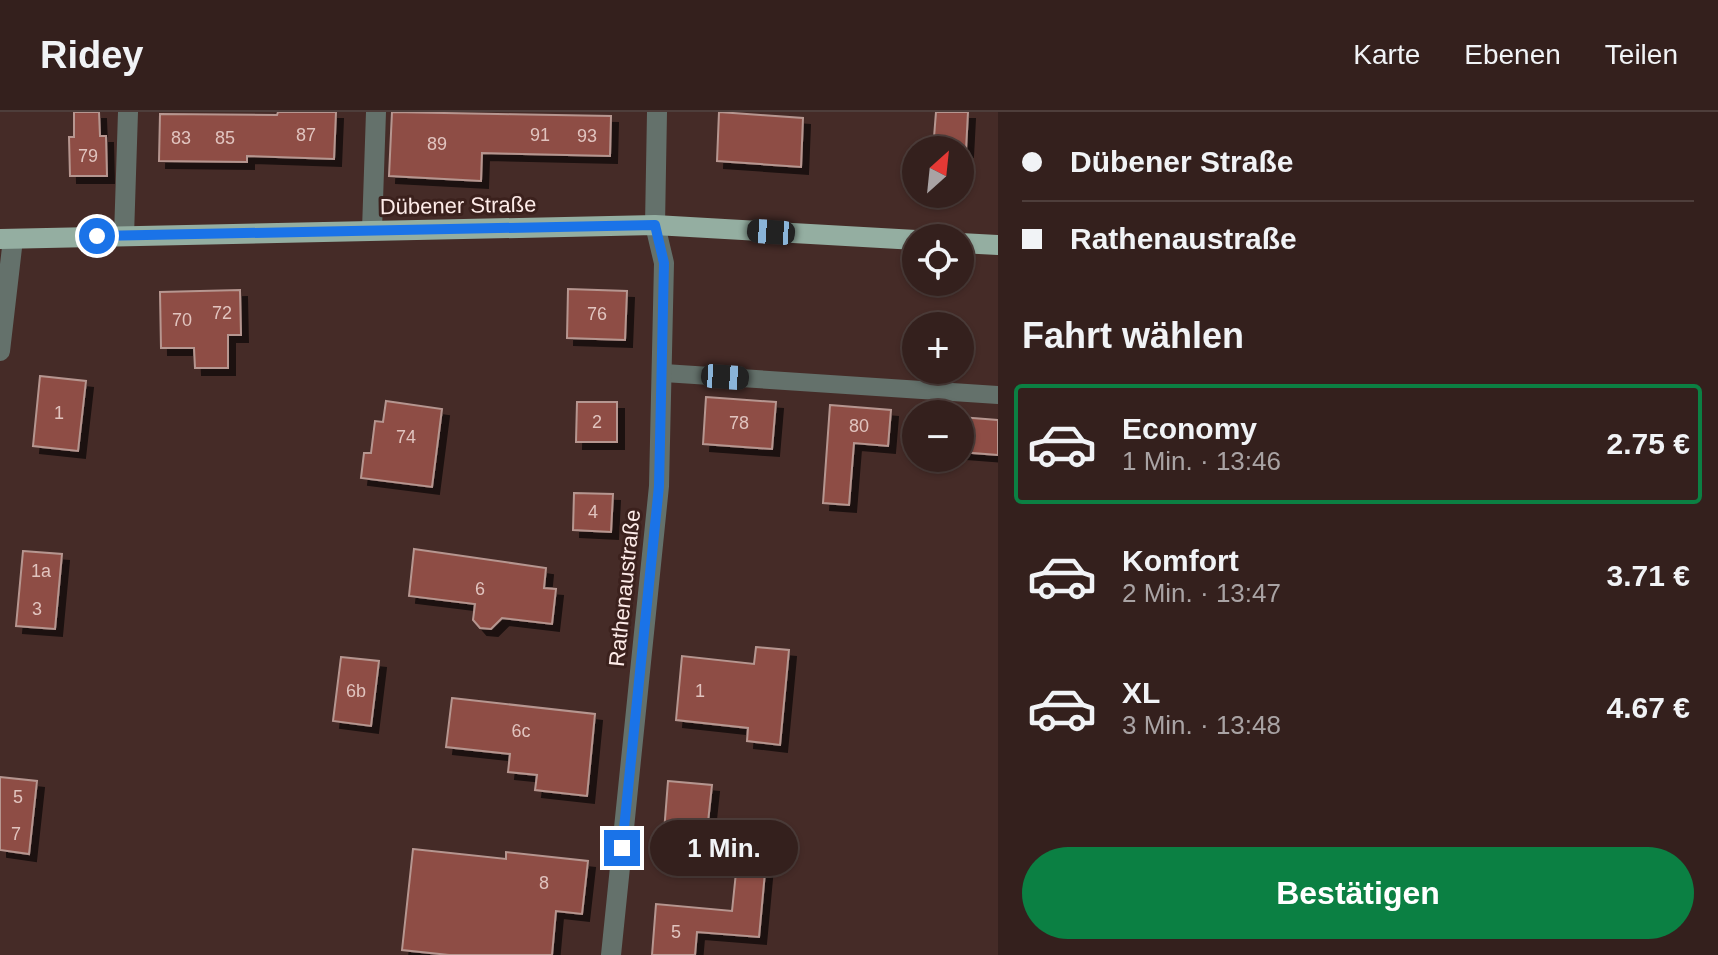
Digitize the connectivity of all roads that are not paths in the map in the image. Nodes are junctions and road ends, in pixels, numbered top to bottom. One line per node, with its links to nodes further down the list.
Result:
1 (128, 112): 6 (street)
2 (376, 112): 5 (street)
3 (657, 112): 4 (street, Rathenaustraße)
4 (655, 225): 5 (main road, Dübener Straße); 8 (main road, Dübener Straße); 12 (street, Rathenaustraße)
5 (372, 230): 6 (main road, Dübener Straße)
6 (124, 236): 7 (main road, Dübener Straße)
7 (7, 239): 11 (street)
8 (902, 239)
9 (974, 244): 10 (main road)
10 (998, 245)
11 (0, 351)
12 (664, 373): 13 (lane); 14 (street, Rathenaustraße)
13 (998, 395)
14 (611, 955)

